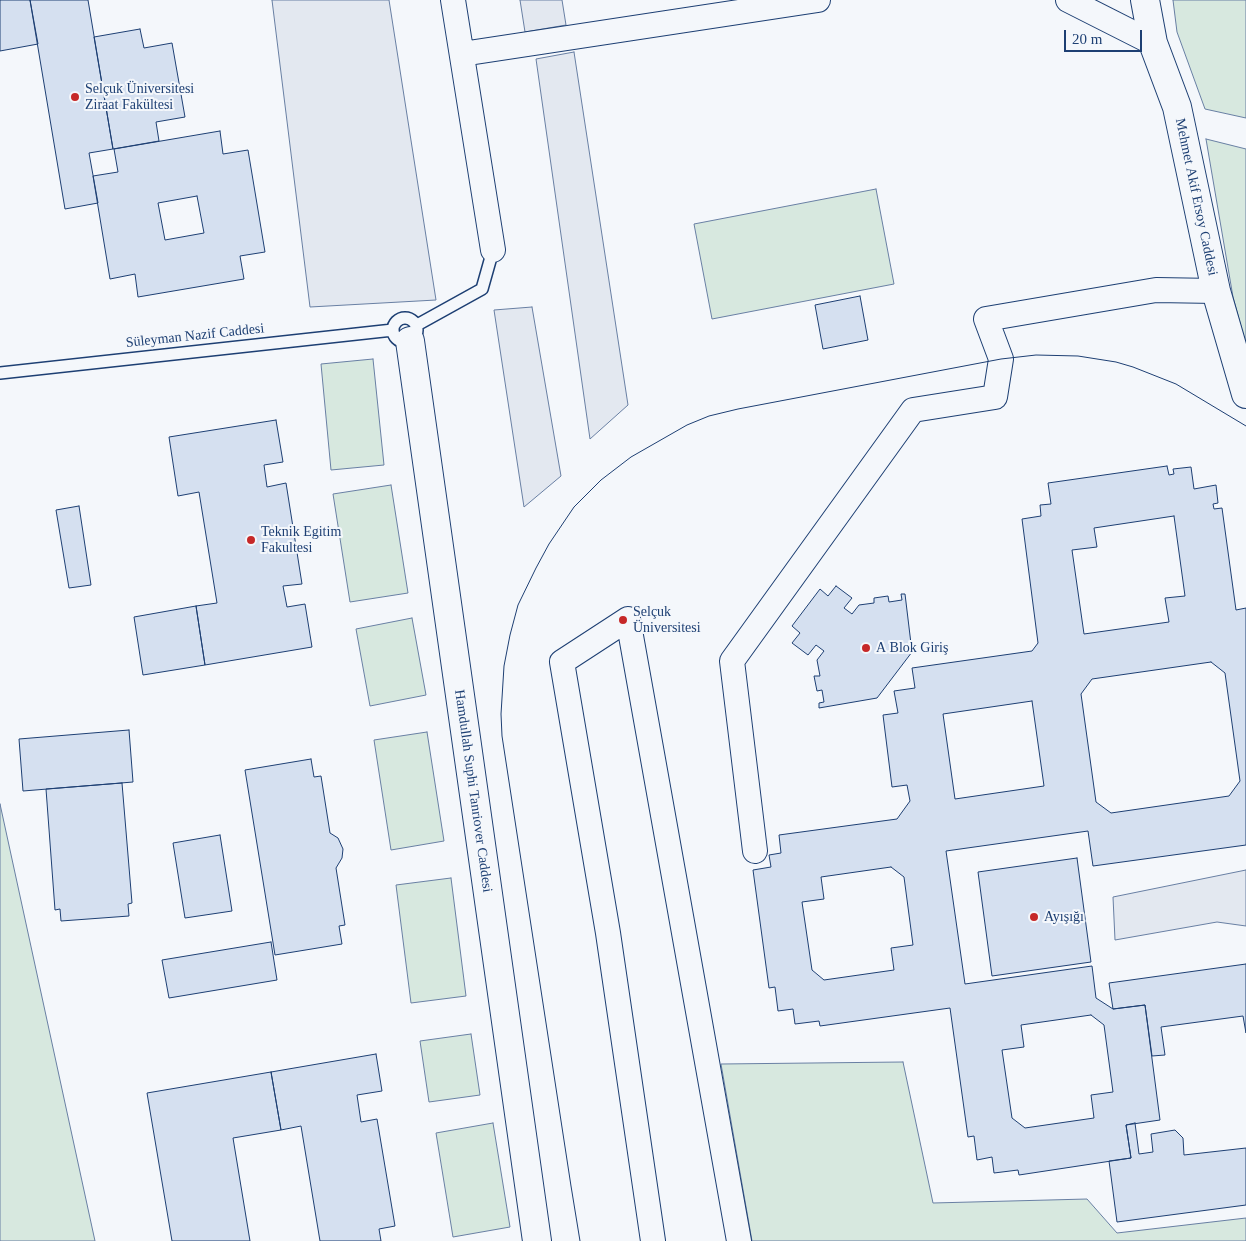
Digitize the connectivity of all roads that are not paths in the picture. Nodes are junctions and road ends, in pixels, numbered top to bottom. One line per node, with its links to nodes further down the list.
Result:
1 (454, 0): 6 (street)
2 (818, 0): 6 (street)
3 (1068, 0): 5 (street)
4 (1146, 0): 5 (street, Mehmet Akif Ersoy Caddesi)
5 (1153, 42): 8 (street, Mehmet Akif Ersoy Caddesi)
6 (462, 54): 7 (street)
7 (493, 250): 9 (lane)
8 (1216, 291): 11 (street, Mehmet Akif Ersoy Caddesi); 12 (street)
9 (406, 332): 10 (lane, Süleyman Nazif Caddesi); 13 (street, Hamdullah Suphi Tanriover Caddesi)
10 (0, 373)
11 (1246, 394)
12 (755, 851)
13 (537, 1241)
14 (654, 1241): 15 (street)
15 (739, 1241)

